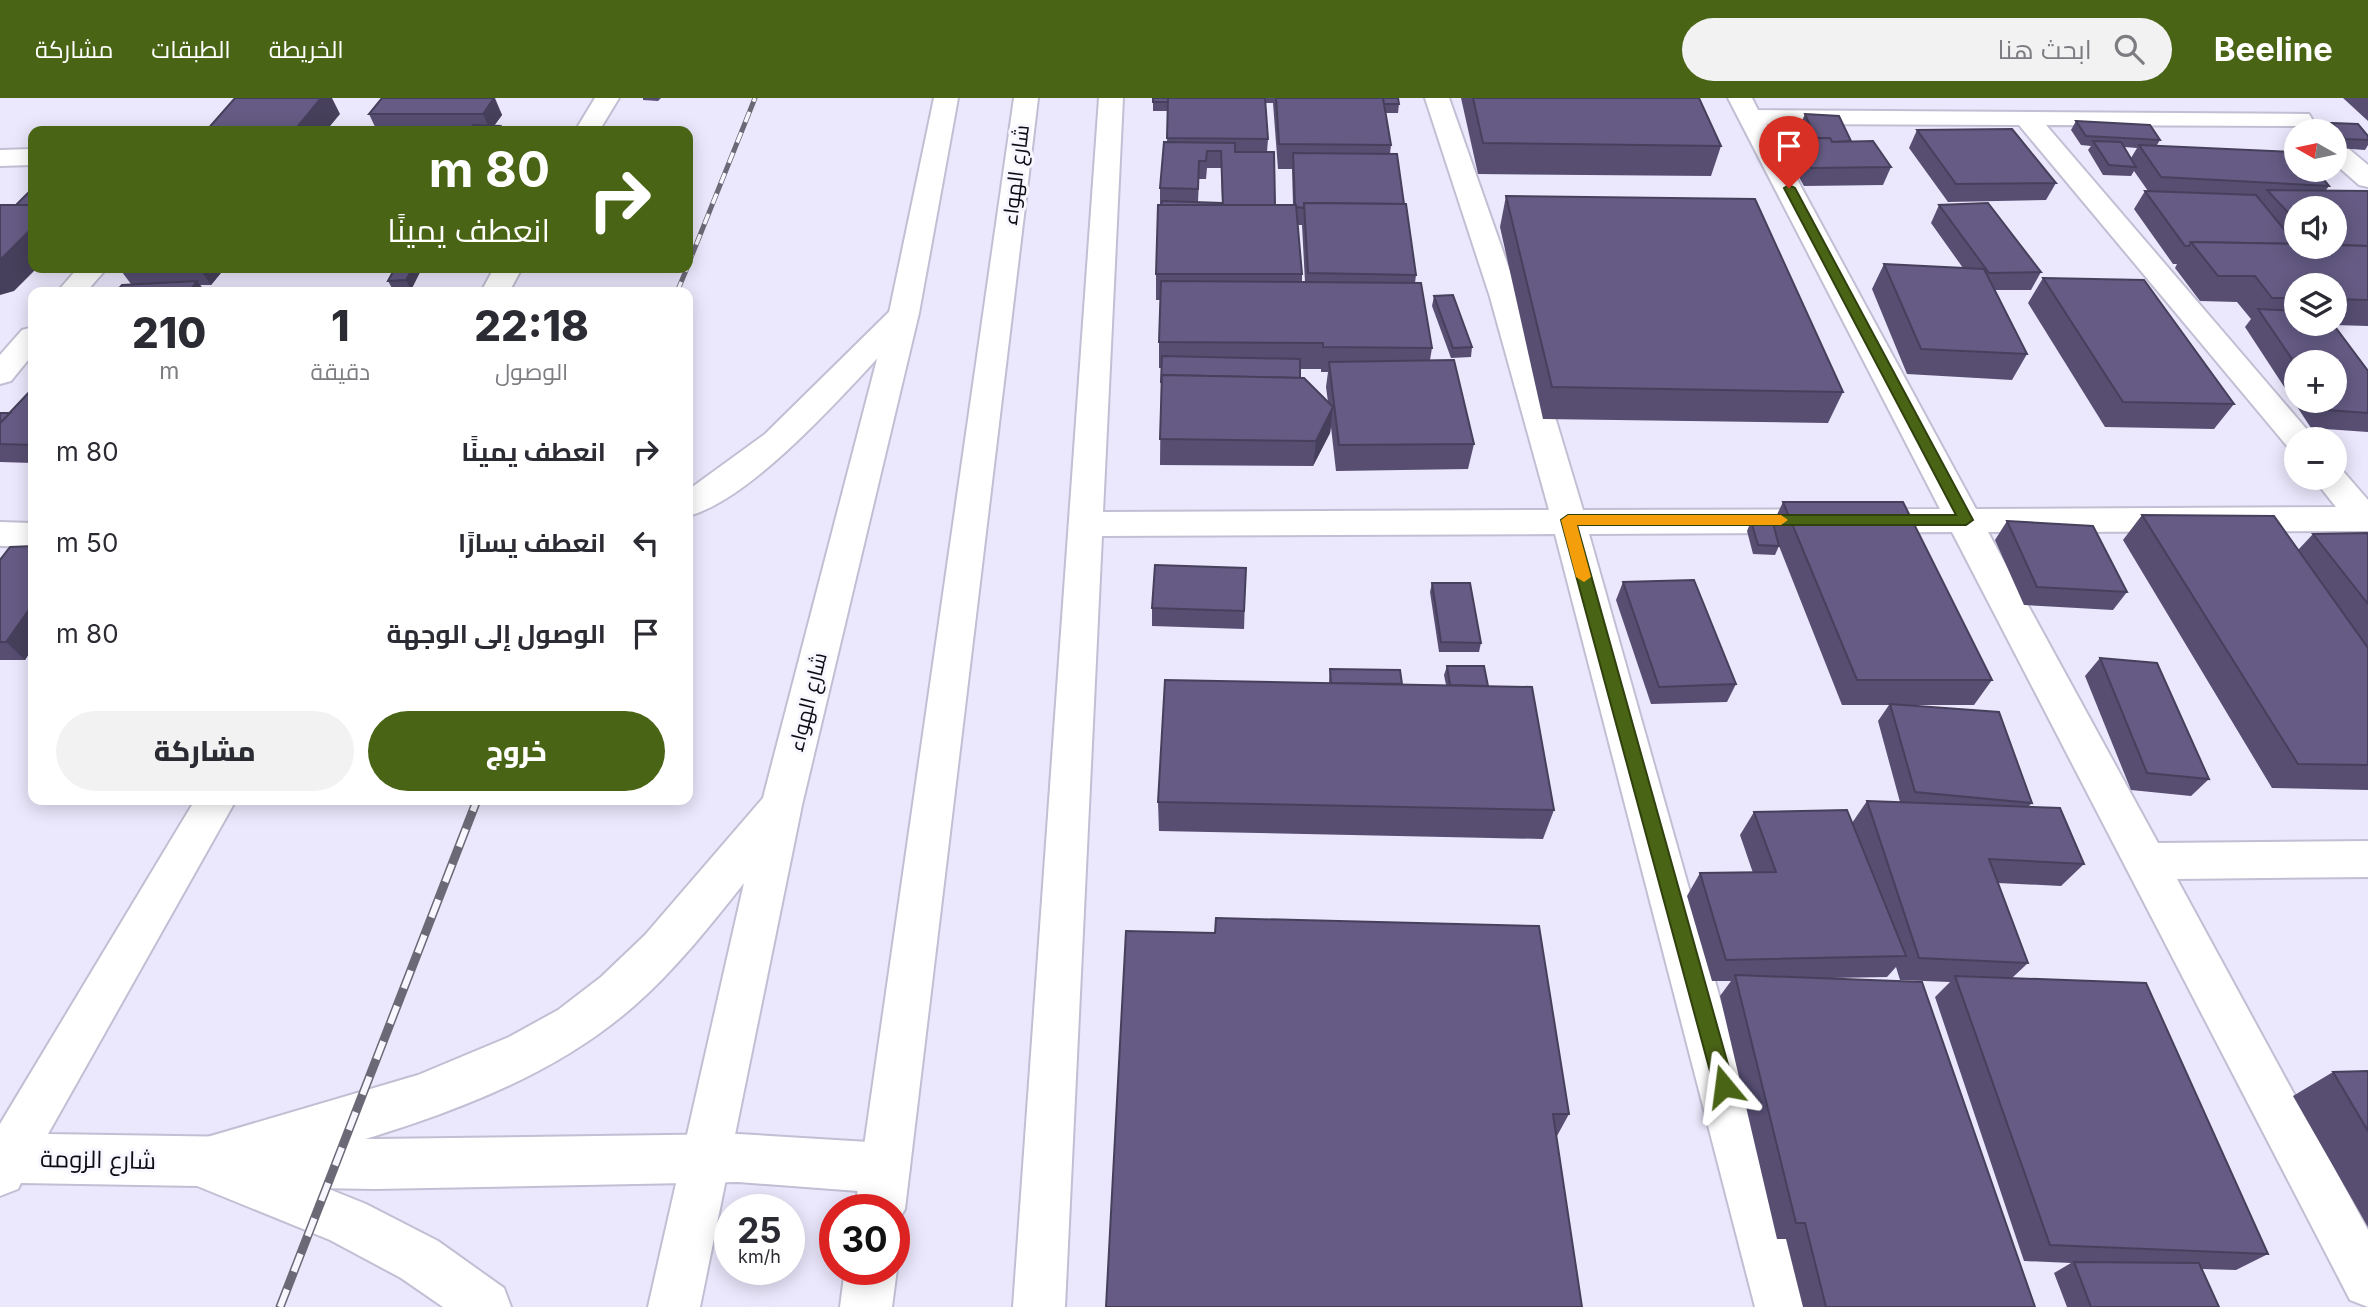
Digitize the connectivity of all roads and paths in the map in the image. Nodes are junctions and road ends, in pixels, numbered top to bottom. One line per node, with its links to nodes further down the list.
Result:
1 (607, 98): 11 (main road)
2 (946, 98): 18 (main road, شارع الهواء)
3 (1026, 98): 37 (main road, شارع الهواء)
4 (1111, 98): 27 (main road)
5 (1437, 98): 25 (main road)
6 (2275, 98): 9 (main road)
7 (1746, 108): 8 (main road); 26 (main road)
8 (2026, 118): 10 (main road); 21 (main road)
9 (2300, 119)
10 (2284, 124)
11 (590, 126)
12 (28, 157): 13 (main road)
13 (0, 158)
14 (2347, 160): 15 (main road)
15 (2368, 178)
16 (88, 273): 17 (main road)
17 (76, 287)
18 (904, 313): 23 (main road); 31 (main road, شارع الهواء)
19 (28, 342): 20 (main road)
20 (0, 374)
21 (2288, 427)
22 (2341, 490): 24 (main road)
23 (693, 502)
24 (2367, 519): 26 (main road)
25 (1568, 520): 26 (main road); 27 (main road); 44 (main road)
26 (1966, 520): 33 (main road)
27 (1086, 524): 43 (main road)
28 (0, 534): 29 (main road)
29 (28, 535)
30 (213, 805): 36 (main road)
31 (782, 805): 34 (main road, شارع الهواء); 35 (main road)
32 (2368, 859): 33 (main road)
33 (2147, 861): 38 (main road)
34 (707, 1159): 35 (main road, شارع الزومة); 37 (main road, شارع الزومة); 41 (main road, شارع الهواء)
35 (197, 1162): 36 (main road, شارع الزومة); 40 (main road)
36 (3, 1163)
37 (883, 1189)
38 (2368, 1282)
39 (869, 1285): 42 (main road)
40 (485, 1307)
41 (674, 1307)
42 (866, 1307)
43 (1040, 1307)
44 (1781, 1307)

